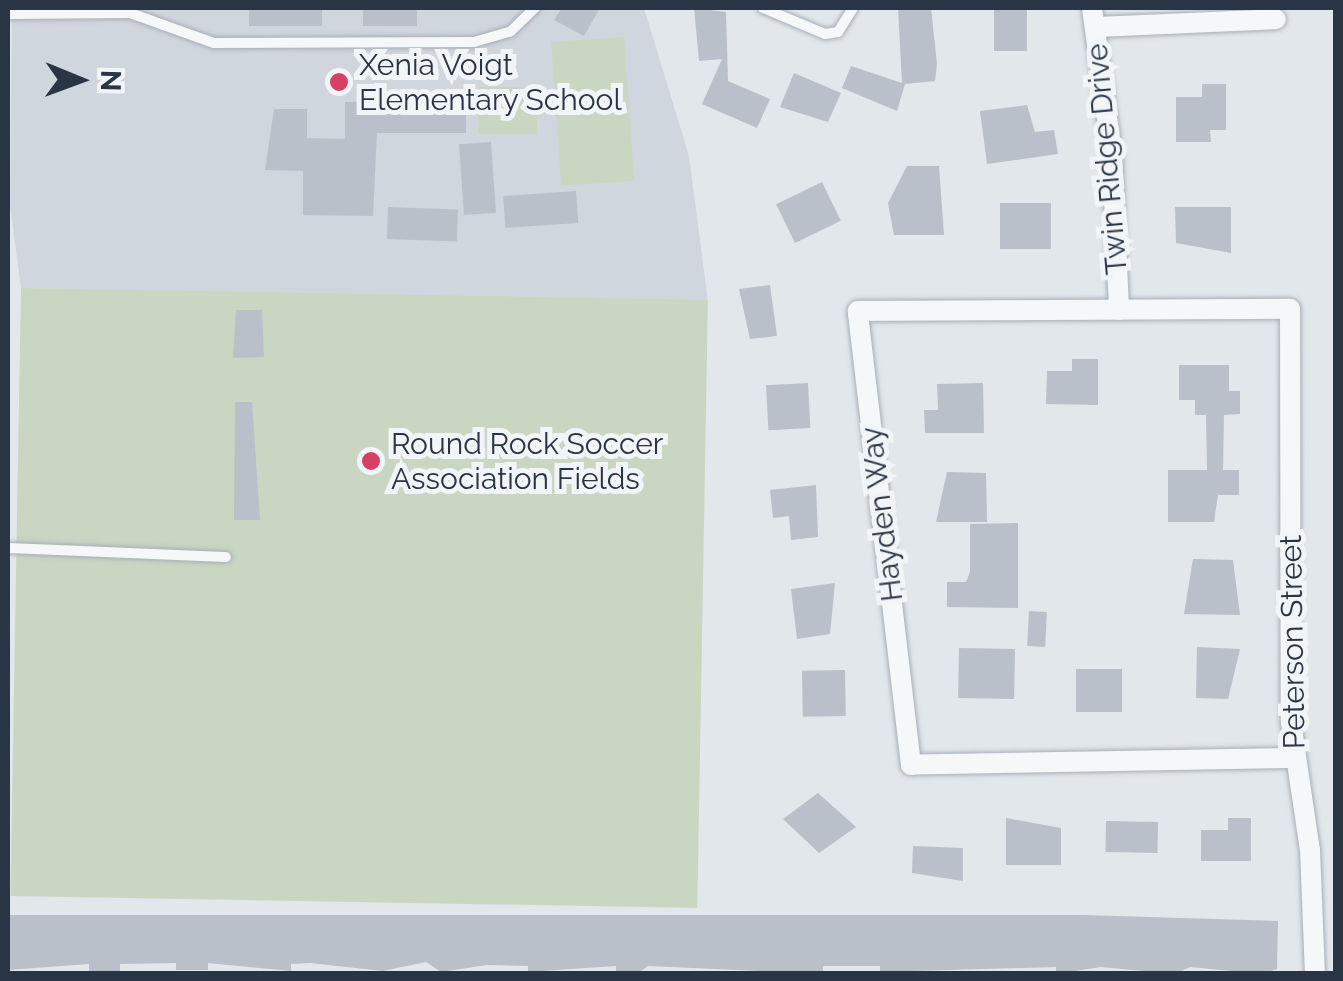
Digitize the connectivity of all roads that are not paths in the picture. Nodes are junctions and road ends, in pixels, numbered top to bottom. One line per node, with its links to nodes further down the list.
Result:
1 (535, 8): 4 (lane)
2 (763, 8): 3 (lane)
3 (853, 8)
4 (72, 12): 5 (lane)
5 (8, 14)
6 (1094, 17): 7 (street); 9 (street, Twin Ridge Drive)
7 (1276, 19)
8 (1290, 309): 9 (street, Hayden Way); 12 (street, Peterson Street)
9 (1119, 310): 12 (street, Hayden Way)
10 (8, 548): 11 (lane)
11 (226, 557)
12 (1294, 758): 13 (street, Peterson Street)
13 (1314, 974)

